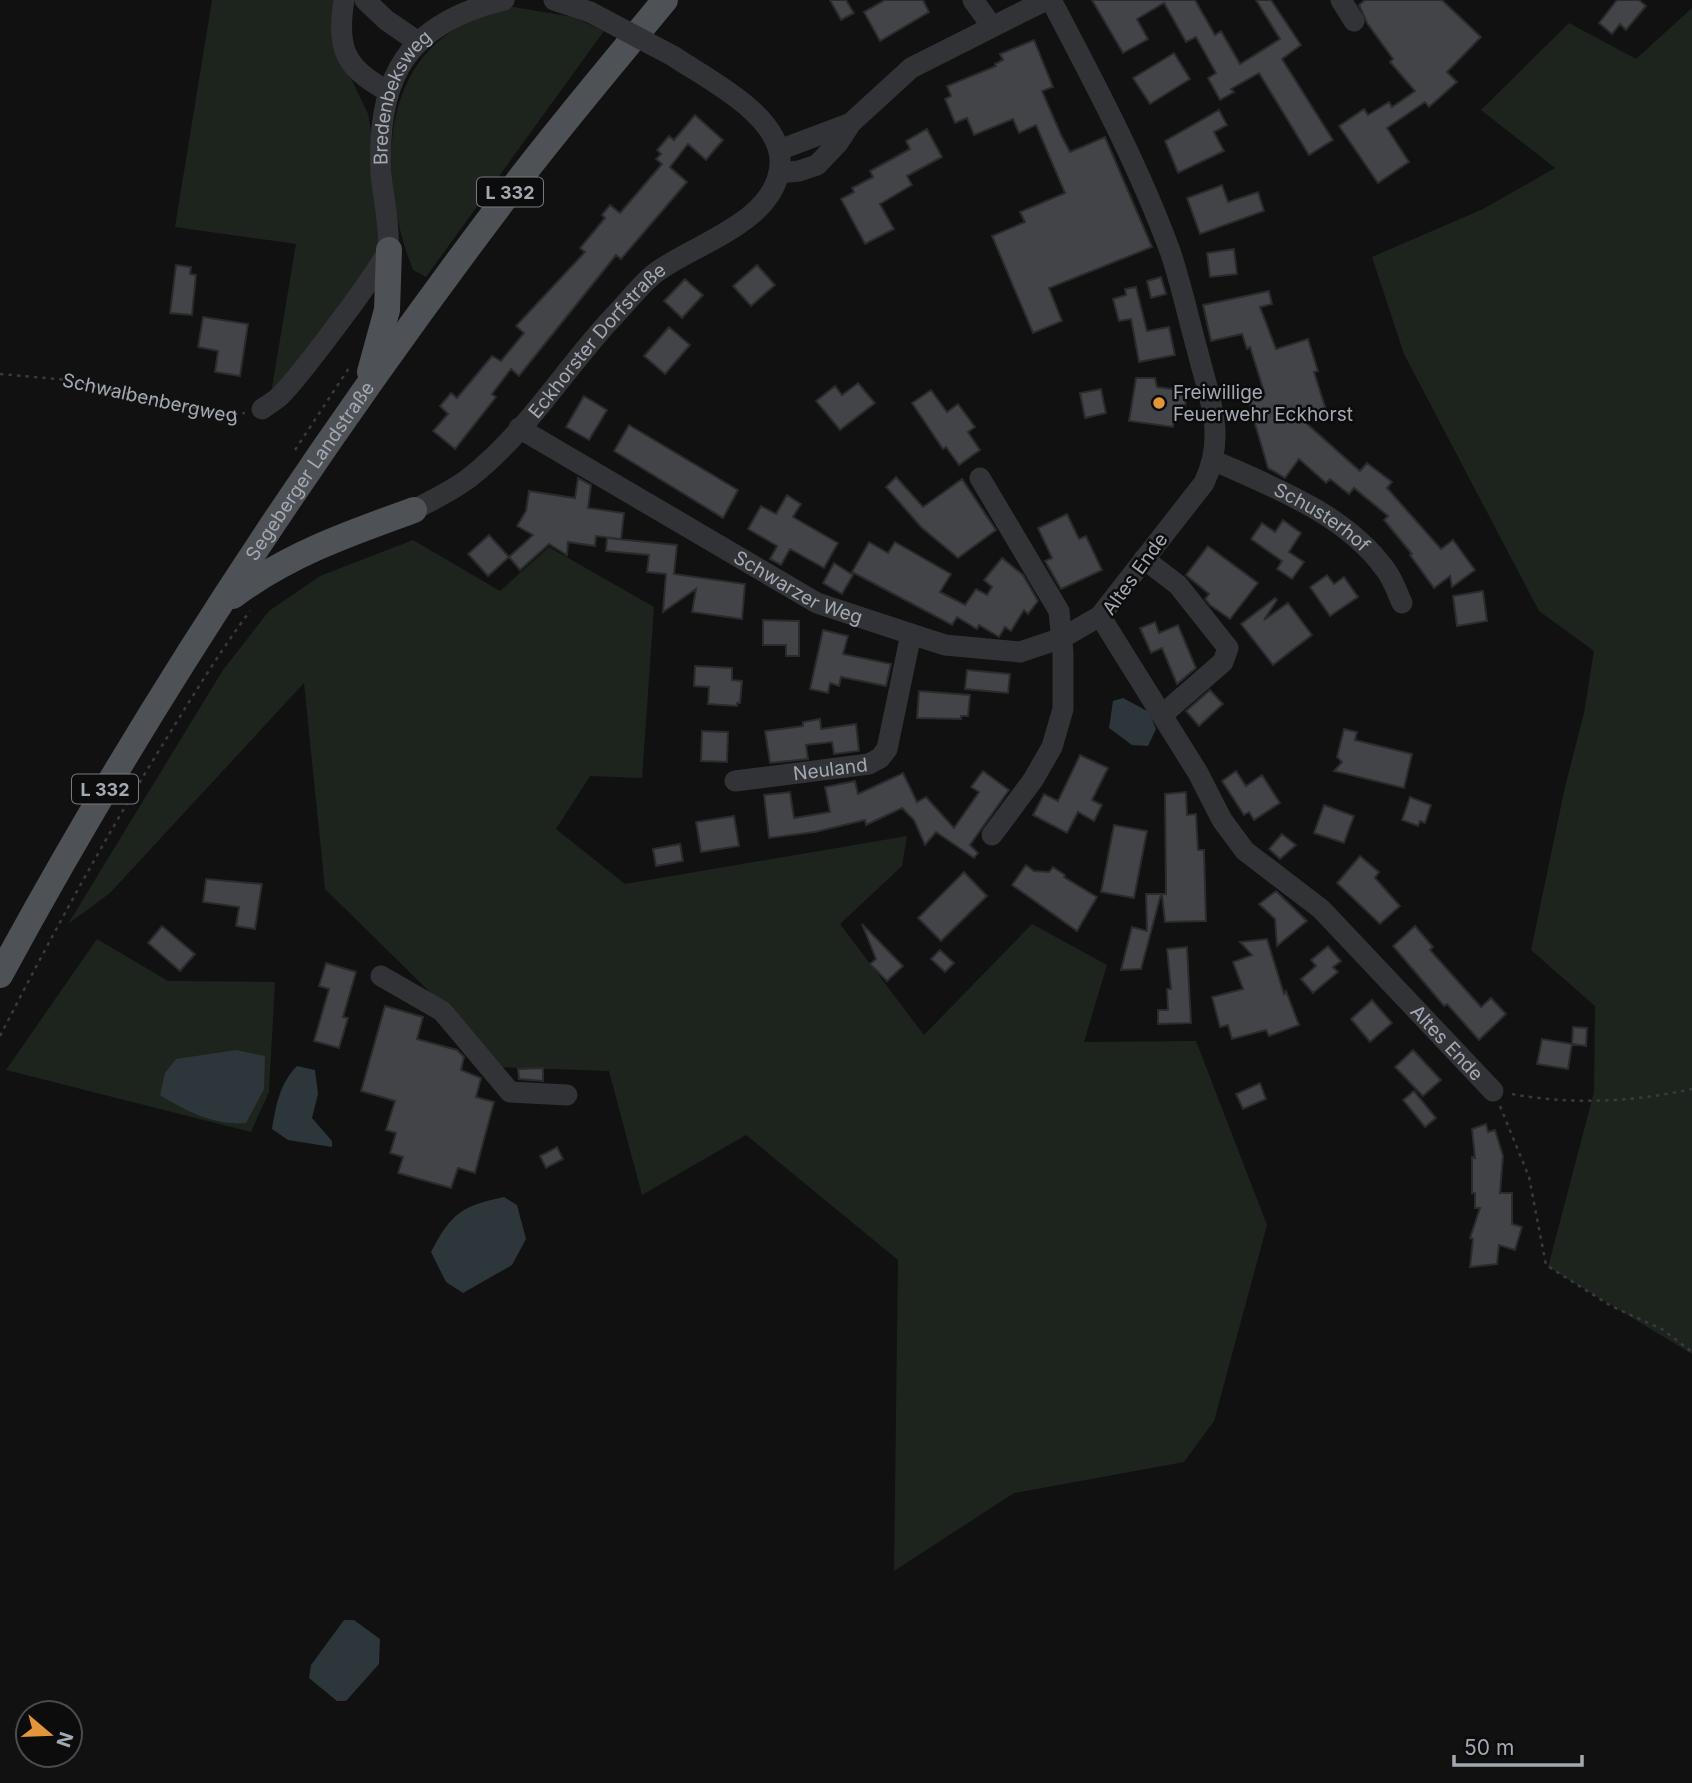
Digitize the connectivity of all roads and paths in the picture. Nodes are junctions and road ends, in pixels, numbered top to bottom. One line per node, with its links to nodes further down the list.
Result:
1 (344, 0): 12 (street)
2 (365, 0): 11 (street)
3 (504, 0): 11 (street, Bredenbeksweg)
4 (554, 0): 14 (street, bridge)
5 (665, 0): 18 (main road, Segeberger Landstraße / L 332)
6 (973, 0): 10 (street)
7 (1049, 0): 10 (street); 21 (street, Altes Ende)
8 (1341, 0): 9 (street)
9 (1354, 20)
10 (991, 26): 13 (street)
11 (418, 42): 12 (street, Bredenbeksweg)
12 (388, 91): 16 (street, Bredenbeksweg)
13 (851, 123): 14 (street); 15 (street)
14 (779, 150): 15 (street, Eckhorster Dorfstraße)
15 (779, 173): 20 (street, Eckhorster Dorfstraße)
16 (389, 250): 18 (main road); 19 (street, Schwalbenbergweg)
17 (0, 374): 19 (path, Schwalbenbergweg)
18 (365, 391): 26 (main road, Segeberger Landstraße / L 332)
19 (262, 409)
20 (519, 428): 23 (street, Eckhorster Dorfstraße); 29 (street, Schwarzer Weg)
21 (1215, 461): 24 (street, Altes Ende); 25 (street, Schusterhof)
22 (980, 478): 30 (street)
23 (414, 510): 26 (main road)
24 (1144, 559): 27 (street, Altes Ende); 31 (street)
25 (1402, 603)
26 (218, 608): 34 (main road, Segeberger Landstraße / L 332)
27 (1100, 616): 30 (street, Schwarzer Weg); 31 (street, Altes Ende)
28 (242, 622): 36 (path)
29 (911, 634): 30 (street, Schwarzer Weg); 32 (street, Neuland)
30 (1062, 638): 33 (street)
31 (1162, 715): 38 (street, Altes Ende)
32 (735, 781)
33 (992, 835)
34 (0, 975)
35 (381, 976): 39 (street)
36 (0, 1036)
37 (1692, 1088): 38 (path)
38 (1493, 1091): 40 (path)
39 (567, 1095)
40 (1692, 1352)

